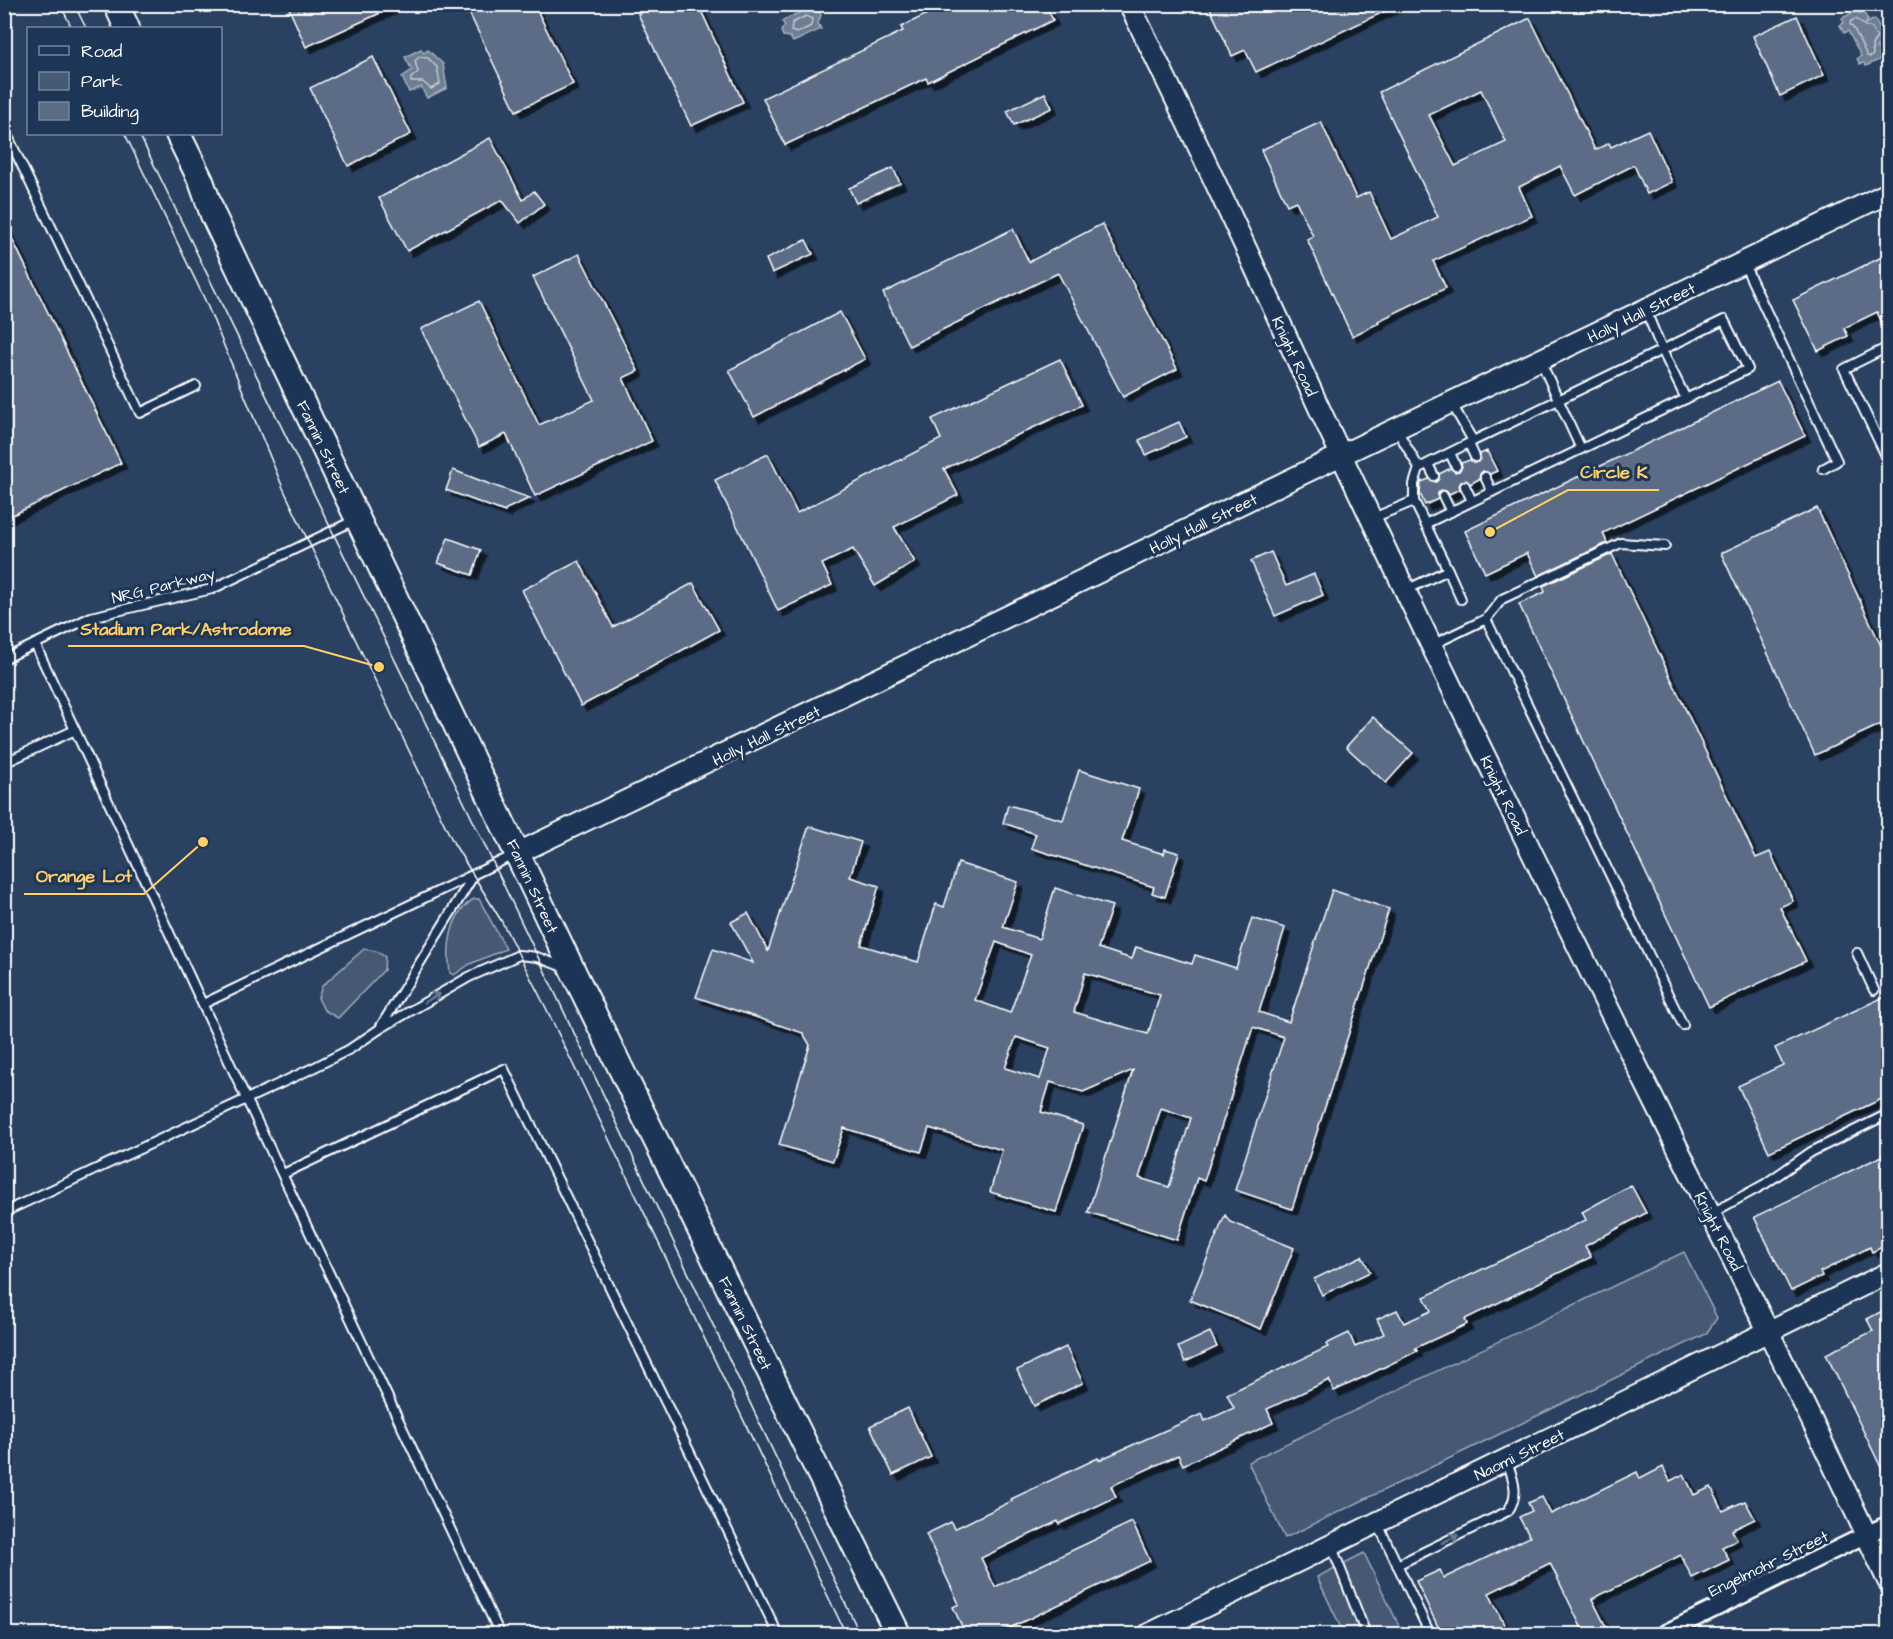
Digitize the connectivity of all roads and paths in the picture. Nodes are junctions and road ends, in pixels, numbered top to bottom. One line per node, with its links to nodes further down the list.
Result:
1 (116, 4): 3 (main road)
2 (1129, 4): 20 (street, Knight Road)
3 (127, 27)
4 (4, 128): 12 (lane)
5 (178, 135): 35 (main road, Fannin Street)
6 (1888, 194): 7 (street, Holly Hall Street)
7 (1743, 263): 8 (street, Holly Hall Street); 26 (lane)
8 (1645, 310): 10 (lane); 11 (street, Holly Hall Street)
9 (1888, 347): 22 (lane)
10 (1662, 350): 13 (lane); 13 (lane); 14 (lane)
11 (1540, 360): 14 (lane); 15 (street, Holly Hall Street)
12 (196, 386)
13 (1686, 399): 18 (lane)
14 (1559, 401): 17 (lane); 18 (lane)
15 (1451, 403): 16 (street, Holly Hall Street); 17 (lane)
16 (1397, 429): 20 (street, Holly Hall Street); 25 (lane)
17 (1471, 443): 19 (lane); 21 (lane)
18 (1581, 449): 30 (lane)
19 (1450, 453): 23 (lane); 24 (lane)
20 (1342, 456): 36 (street, Knight Road); 48 (street, Holly Hall Street)
21 (1475, 457)
22 (1888, 460)
23 (1428, 464): 25 (lane); 27 (lane)
24 (1456, 466)
25 (1419, 468): 32 (lane)
26 (1823, 469)
27 (1434, 476)
28 (1485, 477): 30 (lane)
29 (1465, 486): 33 (lane)
30 (1492, 492): 33 (lane)
31 (1443, 496): 34 (lane)
32 (1414, 501): 36 (lane); 37 (lane)
33 (1472, 501): 34 (lane)
34 (1451, 512): 37 (lane)
35 (358, 518): 43 (lane, NRG Parkway); 48 (main road, Fannin Street)
36 (1372, 519): 40 (street, Knight Road)
37 (1425, 524): 39 (lane)
38 (1665, 546): 42 (lane)
39 (1448, 570): 40 (lane); 41 (lane)
40 (1406, 590): 44 (street, Knight Road)
41 (1461, 599)
42 (1486, 619): 44 (lane); 54 (lane)
43 (35, 644): 45 (lane, NRG Parkway); 46 (lane)
44 (1432, 645): 60 (street, Knight Road)
45 (4, 659)
46 (75, 730): 47 (lane); 53 (lane)
47 (4, 763)
48 (518, 853): 49 (lane); 51 (main road, Fannin Street)
49 (472, 876): 53 (lane); 55 (lane)
50 (1857, 953): 52 (lane)
51 (573, 971): 55 (lane, one-way to 51); 74 (main road, Fannin Street)
52 (1874, 990)
53 (203, 1004): 56 (lane)
54 (1683, 1025)
55 (381, 1028): 56 (lane)
56 (246, 1098): 58 (lane); 59 (lane)
57 (1888, 1114): 60 (lane)
58 (283, 1174): 72 (lane); 73 (lane)
59 (4, 1212)
60 (1711, 1214): 62 (street, Knight Road)
61 (1888, 1273): 62 (street, Naomi Street)
62 (1769, 1331): 63 (street, Naomi Street); 66 (street, Knight Road)
63 (1506, 1460): 64 (street, Naomi Street); 68 (lane, one-way to 63)
64 (1378, 1522): 67 (street, Naomi Street); 68 (lane)
65 (1888, 1524): 66 (street, Engelmohr Street)
66 (1867, 1535): 69 (street, Knight Road); 78 (street, Engelmohr Street)
67 (1331, 1545): 75 (street, Naomi Street); 76 (lane)
68 (1397, 1565): 77 (lane)
69 (1888, 1581)
70 (4, 1629): 71 (lane)
71 (7, 1635)
72 (500, 1635)
73 (778, 1635)
74 (898, 1635)
75 (1149, 1635)
76 (1366, 1635)
77 (1430, 1635)
78 (1663, 1635)

